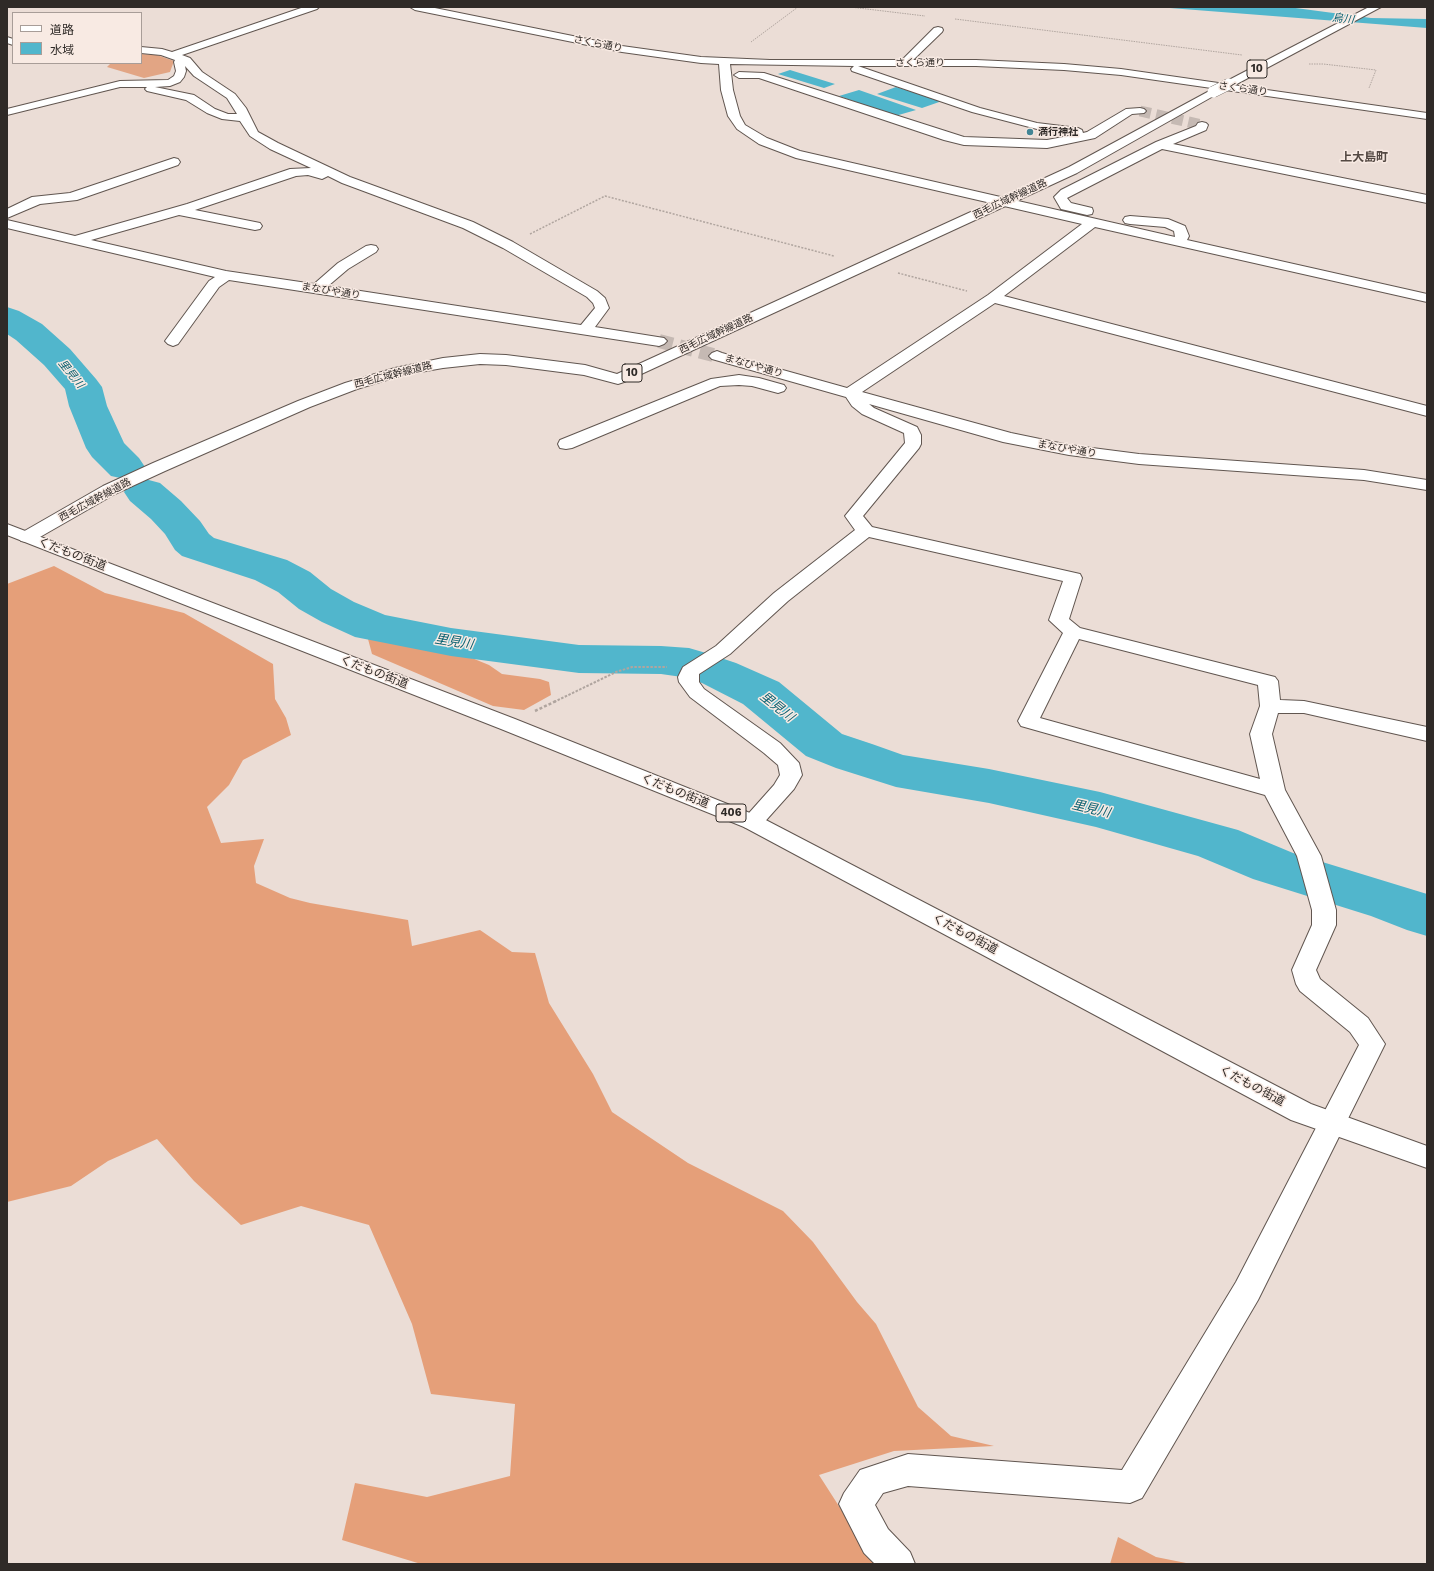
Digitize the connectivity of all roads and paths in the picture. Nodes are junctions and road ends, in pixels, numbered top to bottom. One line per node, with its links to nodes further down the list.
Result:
1 (314, 7): 10 (main road)
2 (415, 7): 16 (main road, さくら通り)
3 (798, 7): 16 (path)
4 (850, 7): 6 (path)
5 (1376, 7): 29 (main road, 西毛広域幹線道路 / 10, bridge)
6 (928, 16)
7 (952, 19): 11 (path)
8 (938, 30): 14 (main road)
9 (142, 50): 10 (main road)
10 (173, 55): 12 (main road)
11 (1245, 56)
12 (186, 60): 17 (main road); 22 (main road)
13 (851, 63): 14 (main road, さくら通り); 16 (main road, さくら通り); 24 (main road)
14 (906, 64): 18 (main road, さくら通り)
15 (1308, 64): 18 (path)
16 (724, 68): 24 (main road); 29 (main road)
17 (130, 83): 20 (main road); 22 (main road)
18 (1362, 107): 21 (main road, さくら通り)
19 (1140, 110): 24 (main road)
20 (7, 112)
21 (1427, 116)
22 (244, 118): 27 (main road)
23 (1202, 125): 25 (main road)
24 (1091, 134)
25 (1160, 145): 28 (main road); 36 (main road)
26 (174, 162): 31 (main road)
27 (346, 180): 30 (main road); 37 (main road)
28 (1427, 199)
29 (1004, 202): 32 (main road); 54 (main road, 西毛広域幹線道路 / 10)
30 (178, 211): 34 (main road); 35 (main road)
31 (7, 214)
32 (1093, 222): 36 (main road); 43 (main road)
33 (7, 224): 35 (main road, まなびや通り)
34 (255, 226)
35 (74, 240): 41 (main road, まなびや通り)
36 (1179, 242): 44 (main road)
37 (508, 245): 39 (path); 45 (main road)
38 (370, 249): 42 (main road)
39 (835, 256)
40 (896, 272): 43 (path)
41 (226, 275): 42 (main road, まなびや通り); 46 (main road)
42 (317, 289): 45 (main road, まなびや通り)
43 (993, 298): 49 (main road); 50 (main road)
44 (1427, 298)
45 (585, 330): 47 (main road, まなびや通り)
46 (172, 341)
47 (659, 341)
48 (717, 356): 49 (main road, まなびや通り)
49 (854, 398): 51 (main road); 52 (main road, まなびや通り); 53 (main road)
50 (1427, 411)
51 (566, 444)
52 (1426, 484)
53 (866, 531): 55 (main road); 56 (main road)
54 (17, 533): 58 (main road, くだもの街道 / 406)
55 (1073, 632): 57 (main road); 60 (main road)
56 (697, 668): 58 (path); 61 (main road)
57 (1270, 706): 59 (main road); 60 (main road)
58 (508, 724): 61 (main road, くだもの街道 / 406)
59 (1427, 734)
60 (1274, 790): 62 (main road)
61 (752, 822): 62 (main road, くだもの街道 / 406)
62 (1330, 1123): 63 (main road, くだもの街道 / 406); 64 (main road)
63 (1427, 1157)
64 (898, 1564)

